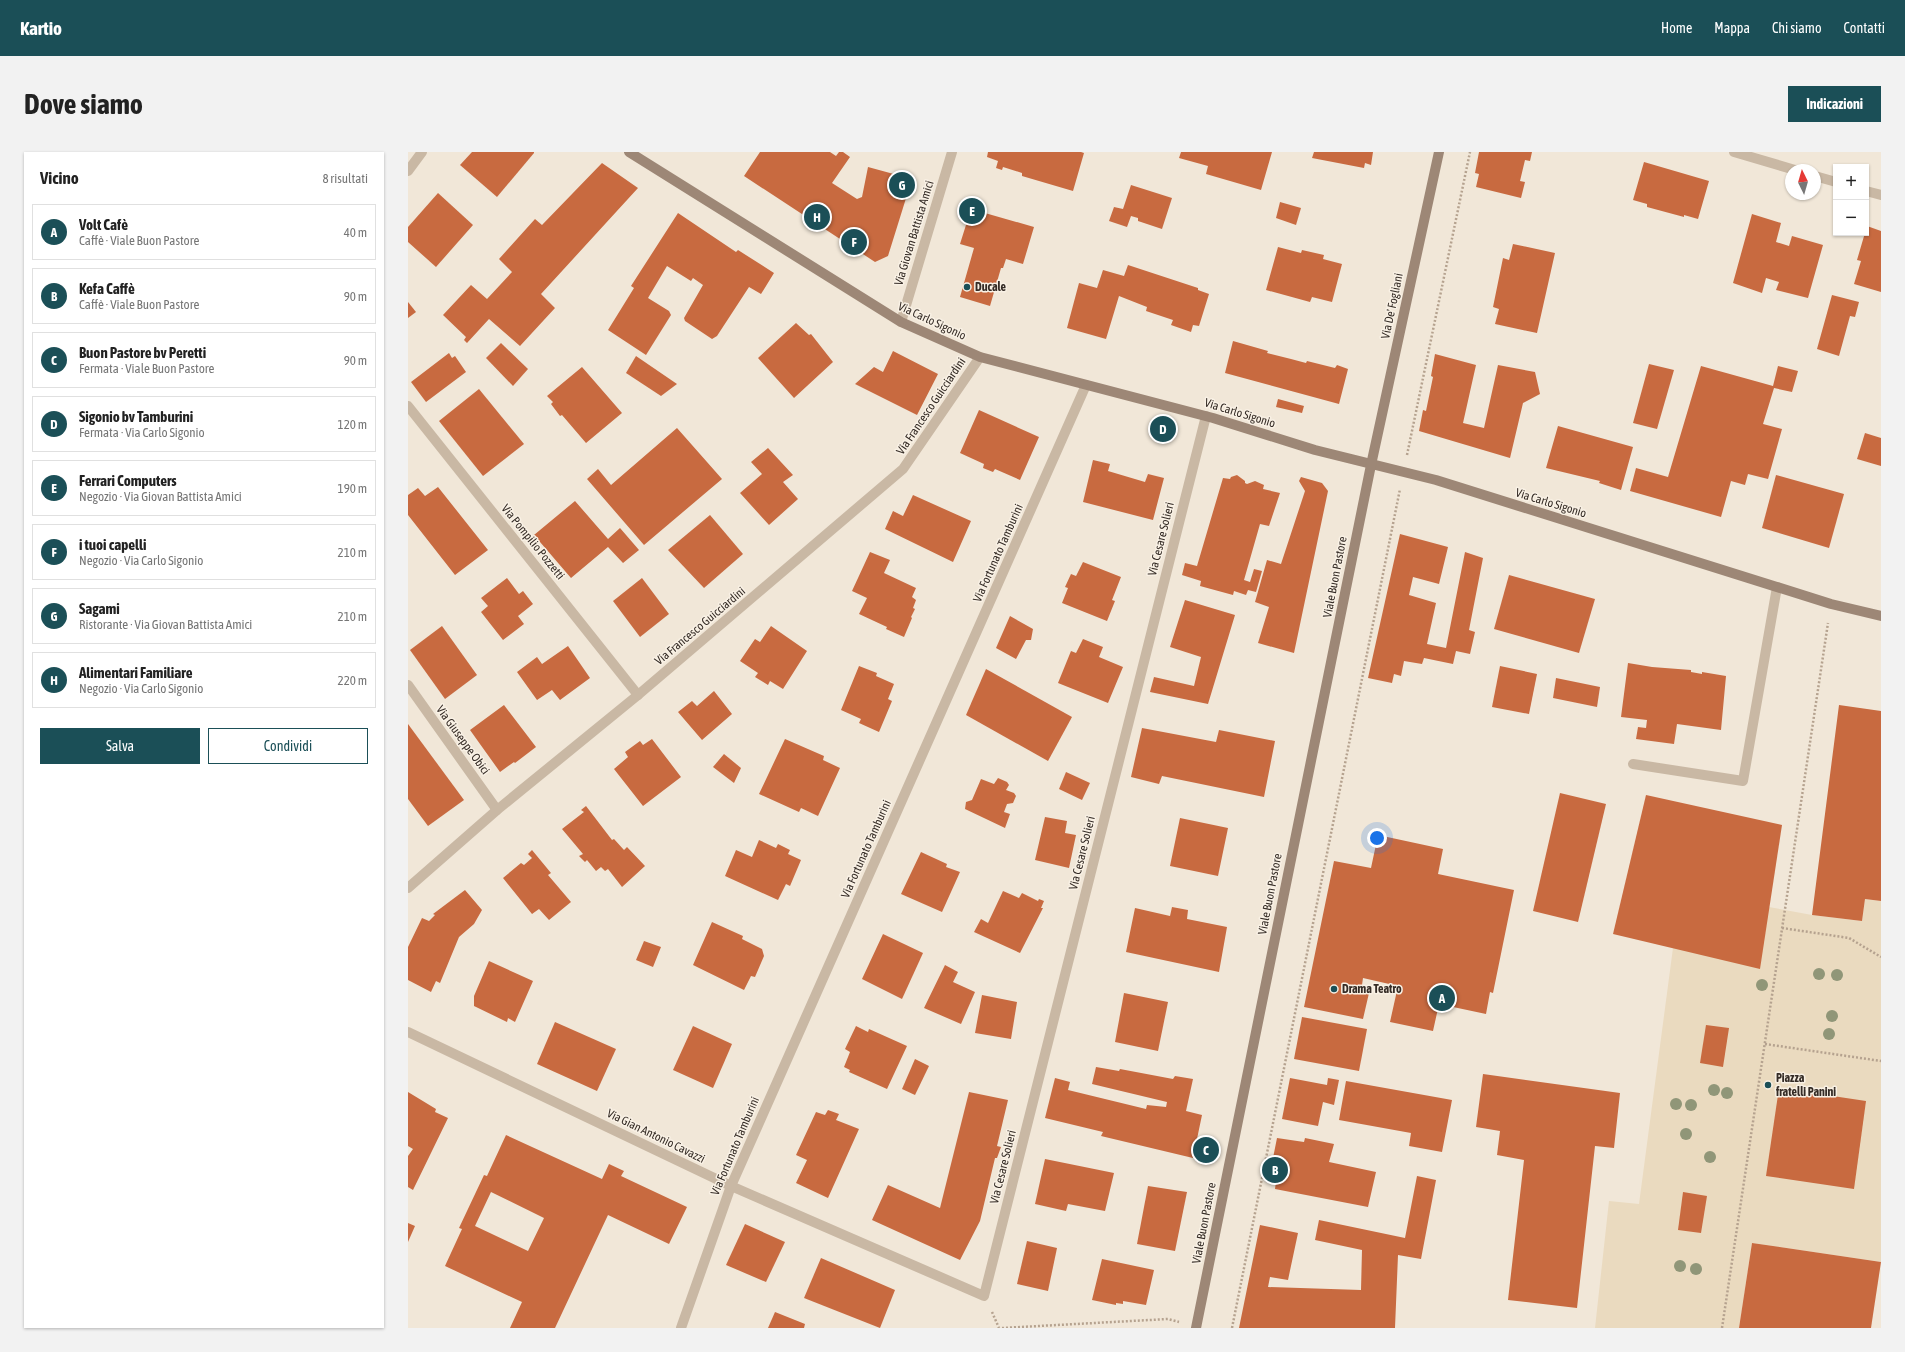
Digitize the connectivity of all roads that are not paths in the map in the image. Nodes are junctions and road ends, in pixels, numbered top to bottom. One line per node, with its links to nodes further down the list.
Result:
1 (422, 152): 7 (street)
2 (628, 152): 12 (street, Via Carlo Sigonio)
3 (952, 152): 12 (street, Via Giovan Battista Amici)
4 (1439, 152): 17 (street, Via De' Fogliani)
5 (1734, 152): 6 (street)
6 (1785, 167)
7 (408, 171)
8 (1821, 178): 9 (street)
9 (1833, 181)
10 (1869, 192): 11 (street)
11 (1881, 195)
12 (901, 322): 13 (street, Via Carlo Sigonio)
13 (980, 357): 14 (street, Via Carlo Sigonio); 21 (street, Via Francesco Guicciardini)
14 (1086, 385): 16 (street, Via Carlo Sigonio); 26 (street, Via Fortunato Tamburini)
15 (408, 406): 21 (street, Via Pompilio Pozzetti)
16 (1206, 416): 17 (street, Via Carlo Sigonio); 27 (street, Via Cesare Solieri)
17 (1371, 465): 18 (street, Via Carlo Sigonio); 28 (street, Viale Buon Pastore)
18 (1777, 587): 19 (street, Via Carlo Sigonio); 22 (street)
19 (1881, 616)
20 (408, 685): 23 (street, Via Giuseppe Obici)
21 (638, 695): 23 (street, Via Francesco Guicciardini)
22 (1633, 764)
23 (497, 810): 24 (street, Via Francesco Guicciardini)
24 (408, 888)
25 (408, 1032): 26 (street, Via Gian Antonio Cavazzi)
26 (731, 1186): 27 (street, Via Gian Antonio Cavazzi); 29 (street, Via Fortunato Tamburini)
27 (984, 1296)
28 (1196, 1327)
29 (681, 1328)

